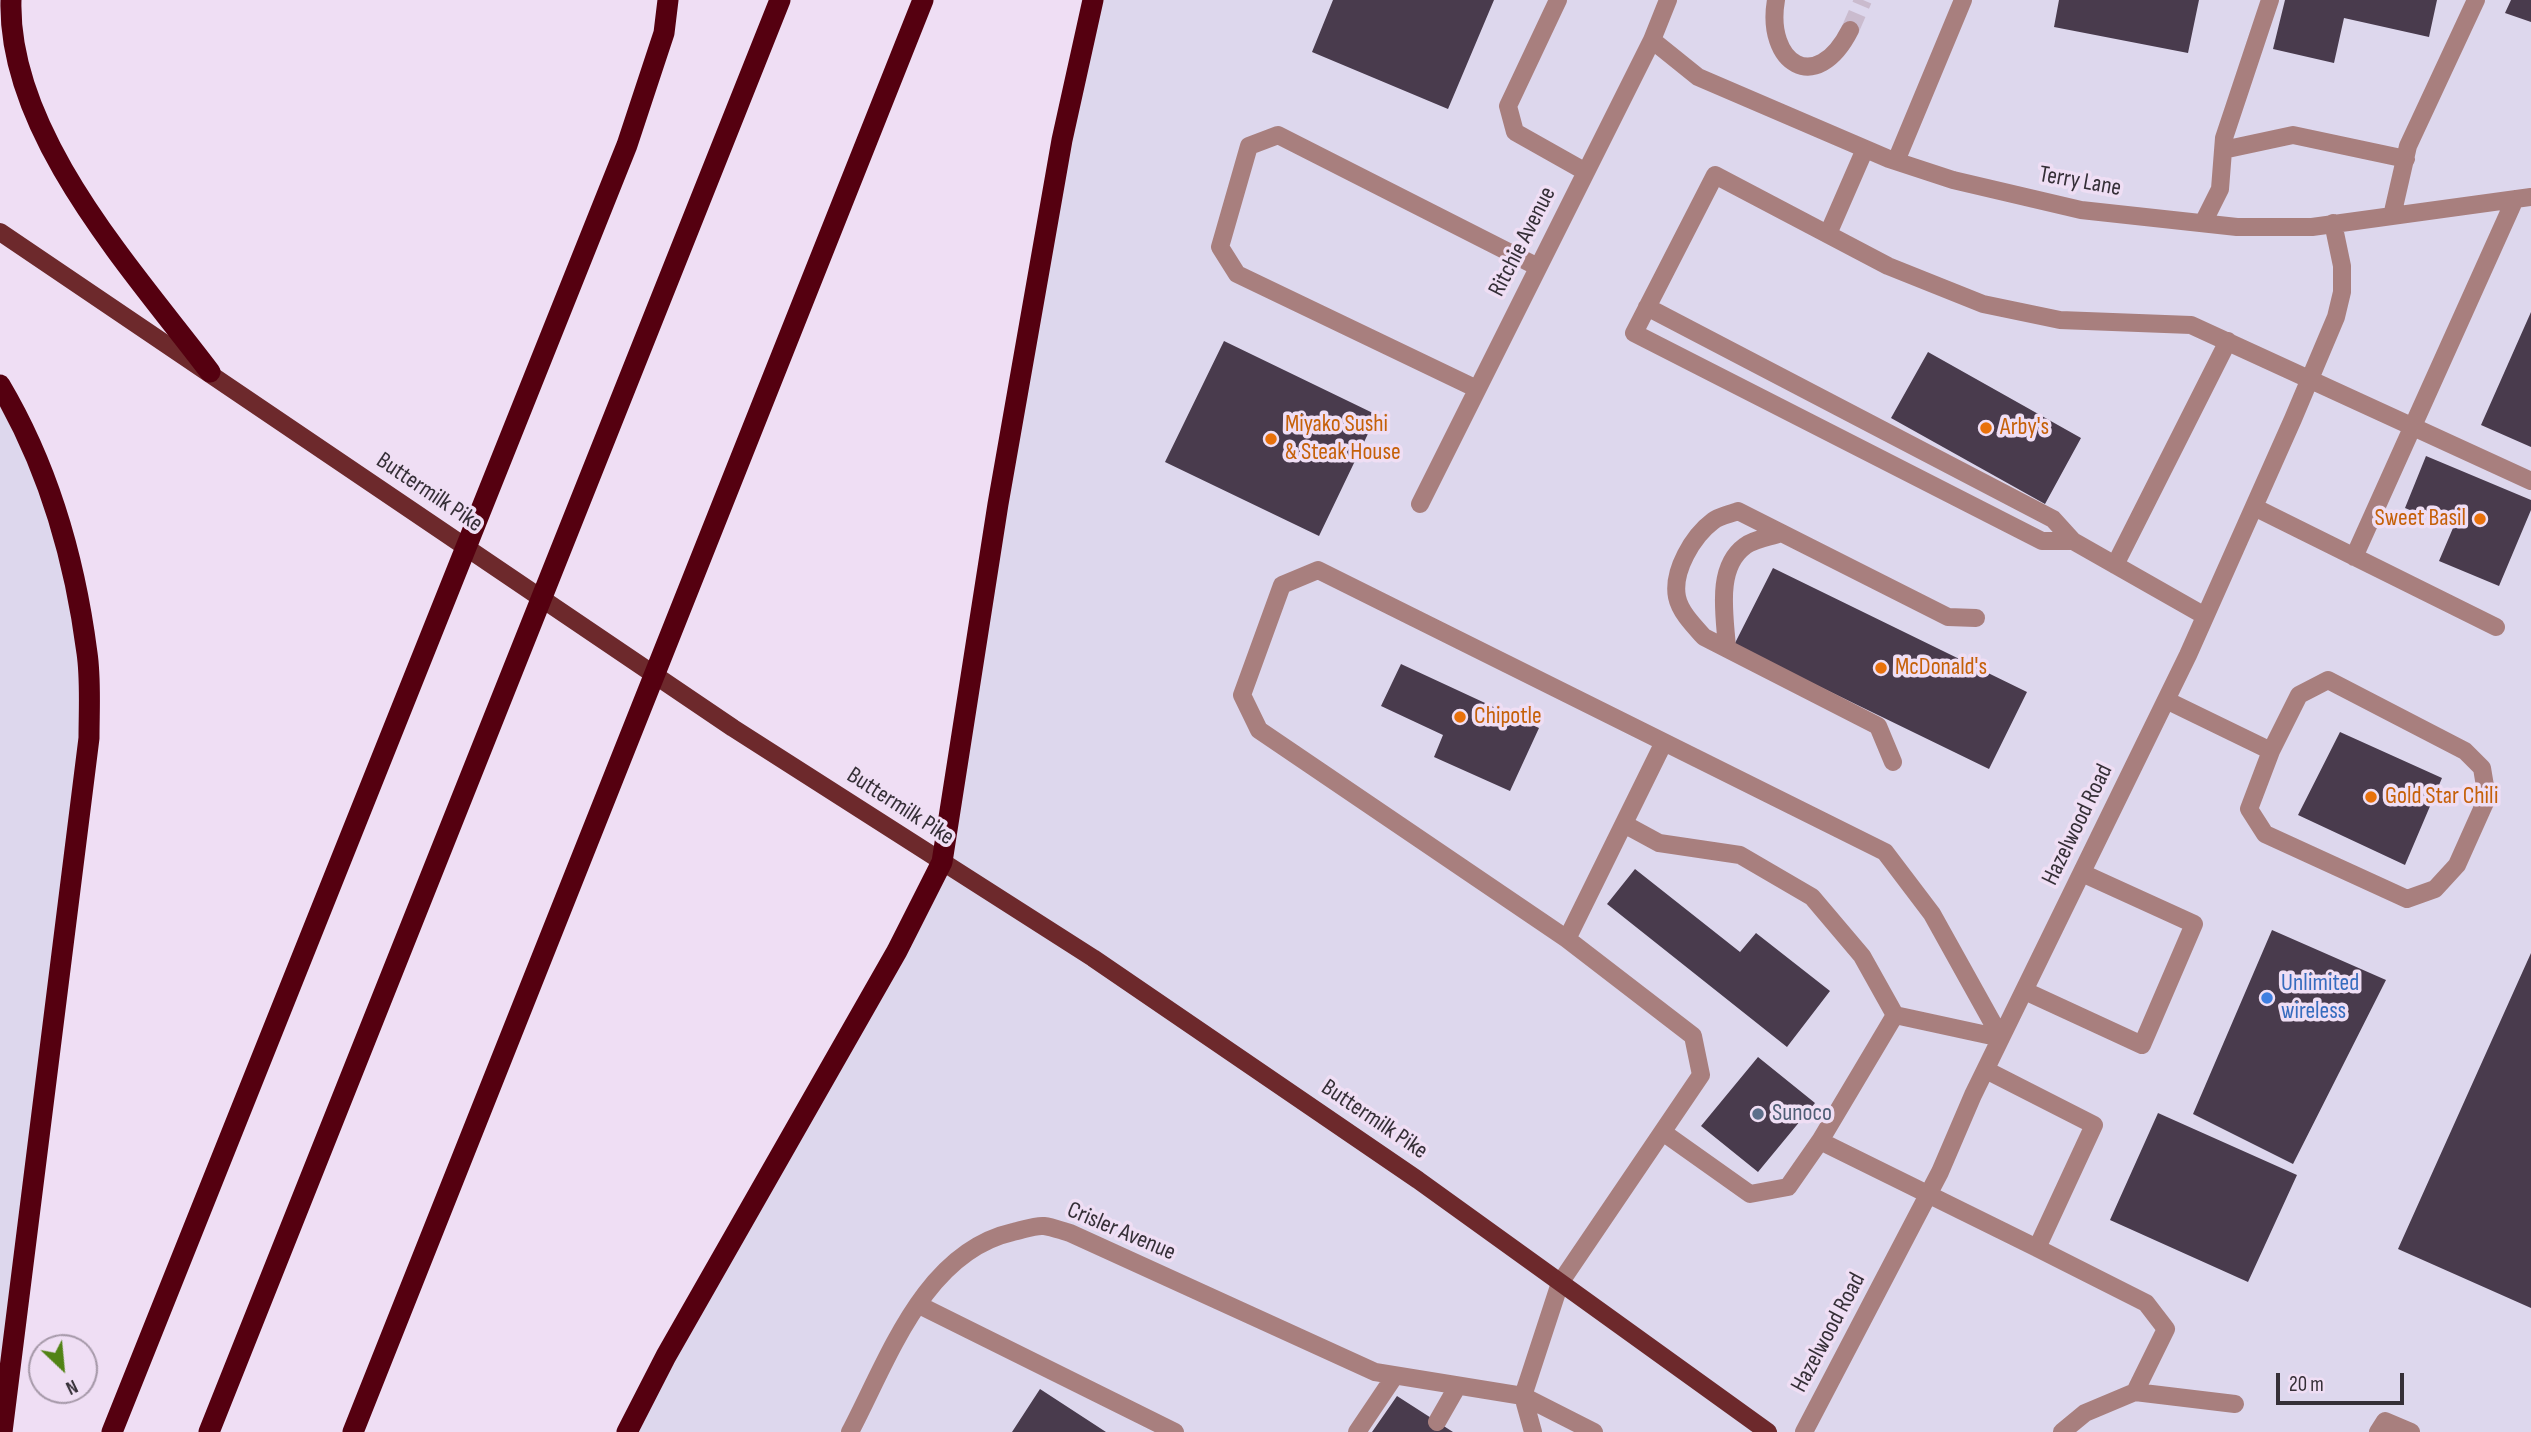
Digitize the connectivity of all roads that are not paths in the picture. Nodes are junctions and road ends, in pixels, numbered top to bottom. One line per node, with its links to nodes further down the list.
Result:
1 (11, 0): 28 (highway)
2 (668, 0): 70 (highway)
3 (780, 0): 71 (highway)
4 (923, 0): 72 (highway)
5 (1093, 0): 49 (highway)
6 (1558, 0): 18 (street)
7 (1668, 0): 13 (street, Ritchie Avenue)
8 (1776, 0): 12 (street)
9 (1963, 0): 17 (street)
10 (2270, 0): 15 (street)
11 (2476, 0): 16 (street)
12 (1850, 30)
13 (1652, 40): 14 (street, Terry Lane); 18 (street, Ritchie Avenue)
14 (1865, 149): 17 (street, Terry Lane); 24 (street)
15 (2223, 150): 16 (street); 21 (street)
16 (2406, 159): 20 (street)
17 (1896, 162): 21 (street, Terry Lane)
18 (1586, 172): 25 (street, Ritchie Avenue)
19 (2523, 198): 20 (street, Terry Lane); 32 (street)
20 (2392, 216): 22 (street, Terry Lane)
21 (2203, 223): 22 (street, Terry Lane)
22 (2333, 223): 29 (street, Hazelwood Road)
23 (0, 232): 28 (main road, Buttermilk Pike)
24 (1828, 234): 26 (street); 27 (street)
25 (1538, 267): 31 (street, Ritchie Avenue); 31 (street)
26 (1647, 307): 37 (street); 37 (street)
27 (2228, 341): 29 (street); 39 (street)
28 (210, 372): 49 (main road, Buttermilk Pike)
29 (2310, 379): 32 (street); 35 (street, Hazelwood Road)
30 (0, 385): 69 (highway)
31 (1477, 389): 34 (street, Ritchie Avenue)
32 (2413, 427): 33 (street); 38 (street)
33 (2531, 481)
34 (1419, 504)
35 (2254, 507): 38 (street); 40 (street, Hazelwood Road)
36 (1781, 533): 41 (street); 43 (street); 43 (street)
37 (2073, 541): 39 (street)
38 (2354, 557): 42 (street)
39 (2115, 565): 40 (street)
40 (2205, 616): 44 (street, Hazelwood Road)
41 (1976, 618)
42 (2496, 626)
43 (1727, 648): 47 (street)
44 (2166, 701): 46 (street); 50 (street, Hazelwood Road)
45 (1664, 742): 48 (street); 51 (street); 54 (street)
46 (2271, 751): 46 (street)
47 (1893, 762)
48 (1624, 824): 51 (street); 53 (street)
49 (942, 862): 60 (main road, Buttermilk Pike); 73 (highway)
50 (2082, 873): 52 (street, Hazelwood Road); 52 (street)
51 (1567, 939): 56 (street)
52 (2025, 991): 54 (street, Hazelwood Road)
53 (1895, 1015): 54 (street); 57 (street)
54 (2001, 1038): 55 (street, Hazelwood Road)
55 (1986, 1069): 58 (street, Hazelwood Road); 59 (street)
56 (1664, 1133): 57 (street); 60 (street)
57 (1820, 1141): 58 (street)
58 (1930, 1193): 59 (street); 80 (street, Hazelwood Road)
59 (2037, 1248): 64 (street)
60 (1560, 1283): 65 (street); 79 (main road, Buttermilk Pike)
61 (919, 1305): 62 (street, Crisler Avenue); 74 (street, Crisler Avenue); 75 (street)
62 (1394, 1377): 63 (street, Crisler Avenue); 76 (street)
63 (1457, 1388): 65 (street, Crisler Avenue); 67 (street)
64 (2135, 1392): 66 (street); 81 (street)
65 (1523, 1396): 77 (street); 78 (street, Crisler Avenue)
66 (2235, 1404)
67 (1437, 1422)
68 (2381, 1427): 82 (street)
69 (2, 1432)
70 (112, 1432)
71 (209, 1432)
72 (353, 1432)
73 (627, 1432)
74 (850, 1432)
75 (1175, 1432)
76 (1357, 1432)
77 (1534, 1432)
78 (1594, 1432)
79 (1768, 1432)
80 (1804, 1432)
81 (2062, 1432)
82 (2411, 1432)

